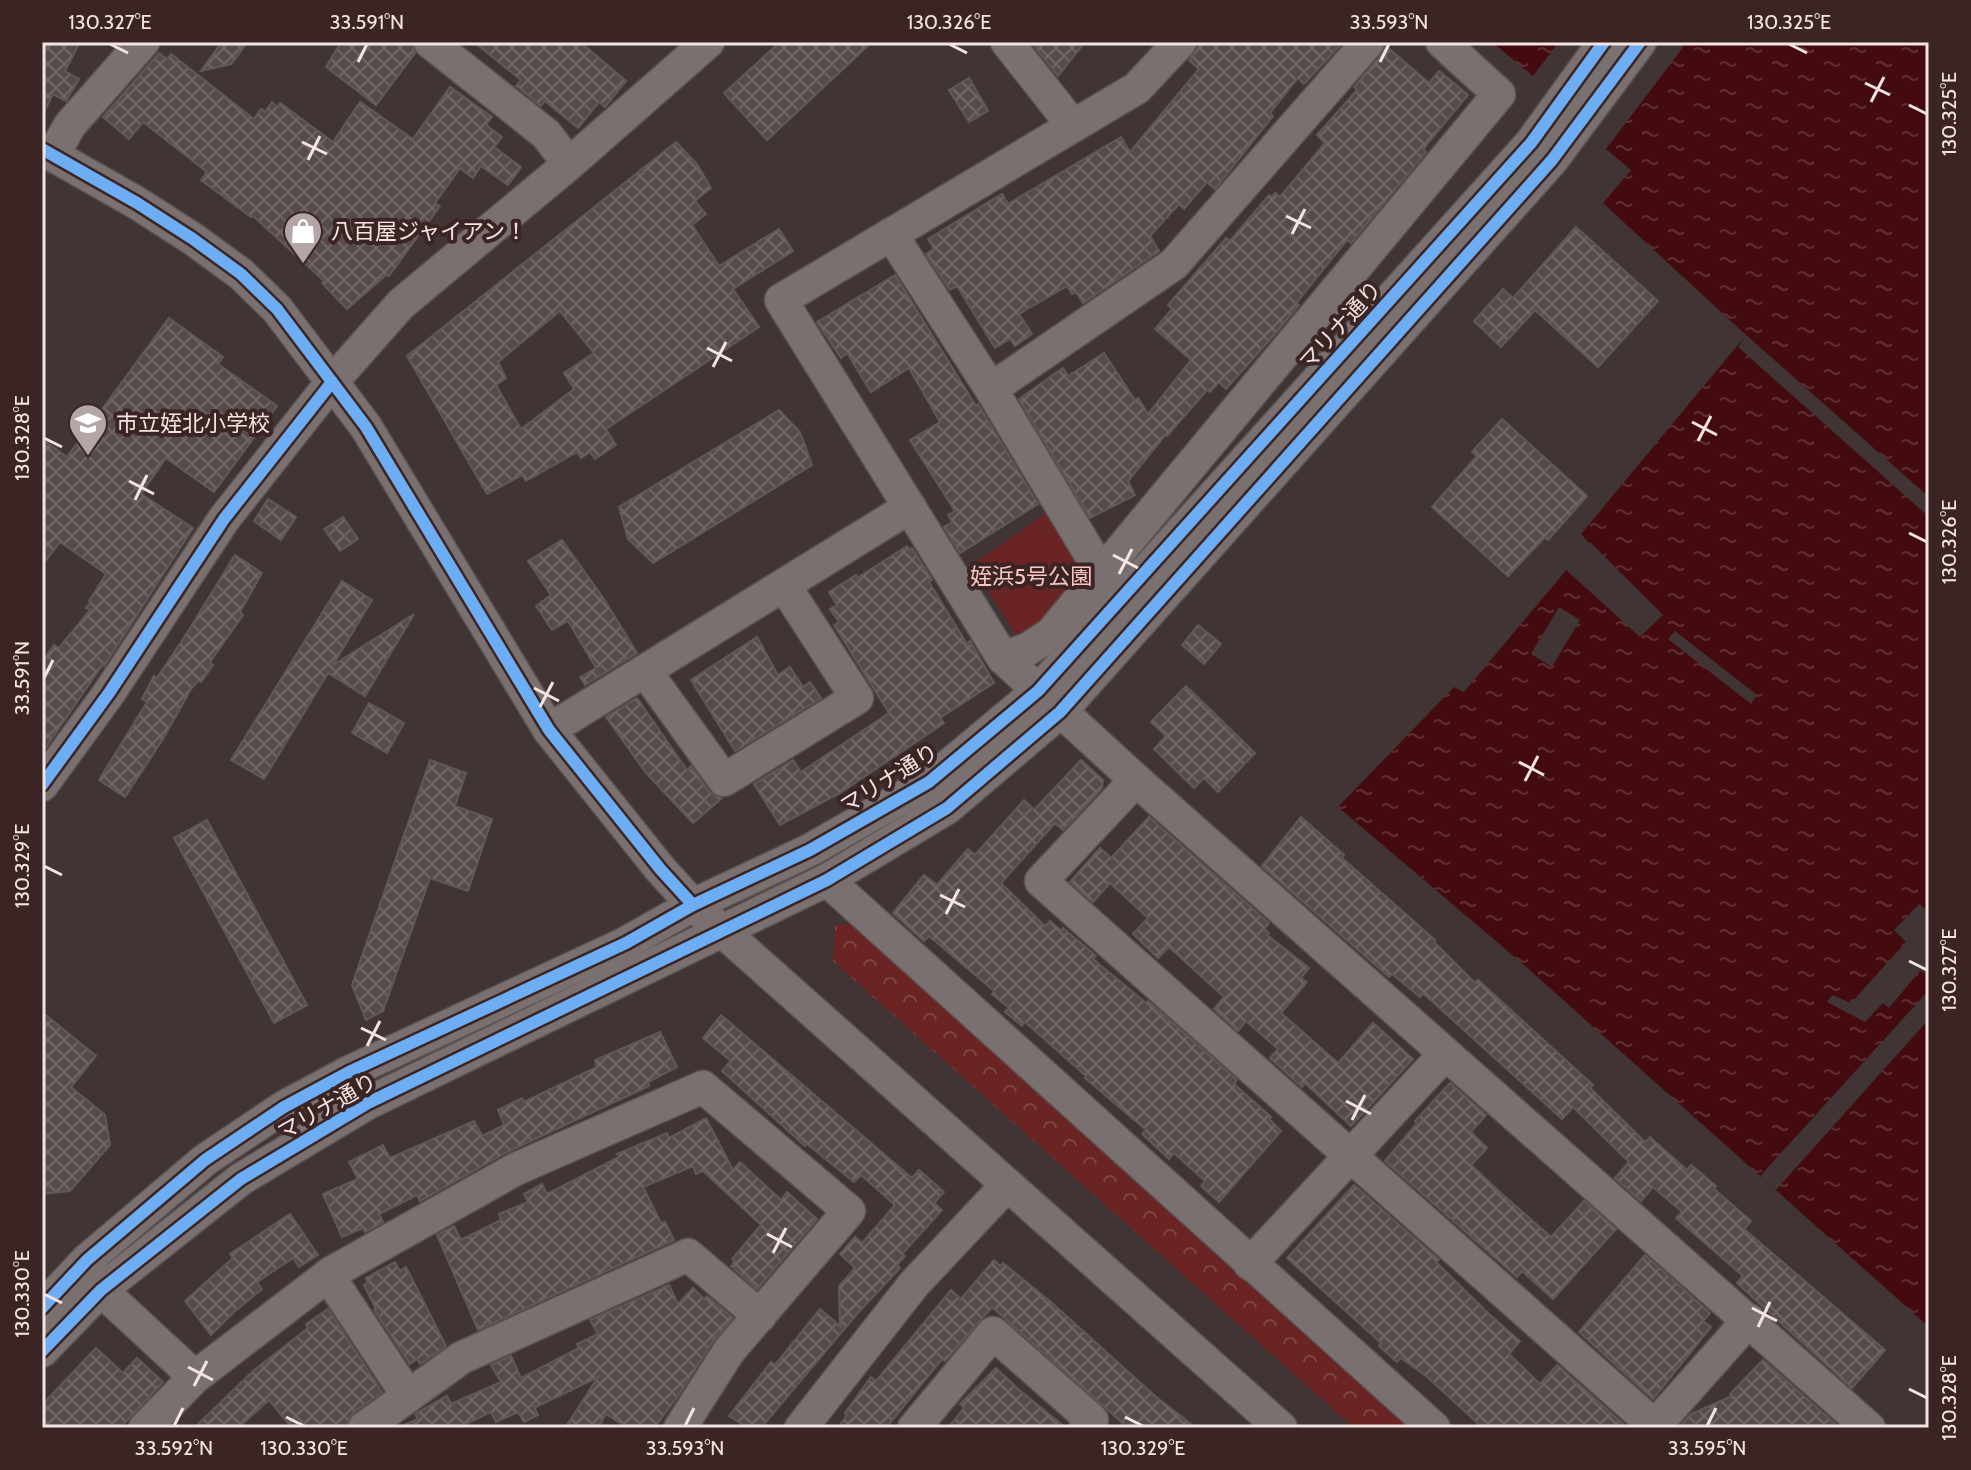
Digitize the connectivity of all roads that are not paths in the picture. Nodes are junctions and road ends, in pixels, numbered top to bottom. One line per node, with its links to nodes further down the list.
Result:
1 (143, 42): 12 (street)
2 (430, 42): 13 (street)
3 (708, 42): 13 (street)
4 (1007, 42): 10 (street)
5 (1180, 42): 10 (street)
6 (1368, 42): 16 (street)
7 (1442, 42): 18 (street)
8 (1604, 42): 11 (street)
9 (1640, 42): 11 (street)
10 (1073, 126): 14 (street)
11 (1541, 151): 22 (street, マリナ通り)
12 (48, 152): 15 (street)
13 (569, 164): 15 (street)
14 (891, 234): 16 (street); 17 (street)
15 (332, 382): 23 (street); 25 (street)
16 (991, 389): 18 (street)
17 (910, 507): 19 (street); 20 (street)
18 (1101, 572): 20 (street)
19 (784, 585): 21 (street); 21 (street)
20 (1003, 658): 22 (street)
21 (646, 672): 23 (street)
22 (1049, 701): 24 (street); 26 (street, マリナ通り); 27 (street, マリナ通り)
23 (549, 730): 27 (street)
24 (1136, 780): 29 (street); 30 (street)
25 (47, 795)
26 (827, 880): 28 (street, マリナ通り); 33 (street)
27 (693, 905): 28 (street); 32 (street, マリナ通り)
28 (722, 931): 31 (street); 35 (street, マリナ通り)
29 (1445, 1054): 30 (street); 38 (street)
30 (1349, 1157): 33 (street); 43 (street)
31 (1007, 1185): 46 (street); 49 (street)
32 (87, 1260): 35 (street); 36 (street, マリナ通り)
33 (1250, 1264): 50 (street)
34 (328, 1275): 37 (street); 40 (street); 41 (street)
35 (101, 1290): 39 (street, マリナ通り); 40 (street)
36 (42, 1308)
37 (760, 1316): 41 (street); 42 (street)
38 (1749, 1320): 43 (street); 51 (street)
39 (42, 1351)
40 (195, 1377): 44 (street)
41 (408, 1396): 45 (street)
42 (684, 1426)
43 (1655, 1427)
44 (145, 1428)
45 (364, 1428)
46 (801, 1428)
47 (914, 1428): 48 (street)
48 (1085, 1428)
49 (1281, 1428)
50 (1434, 1428)
51 (1869, 1428)

